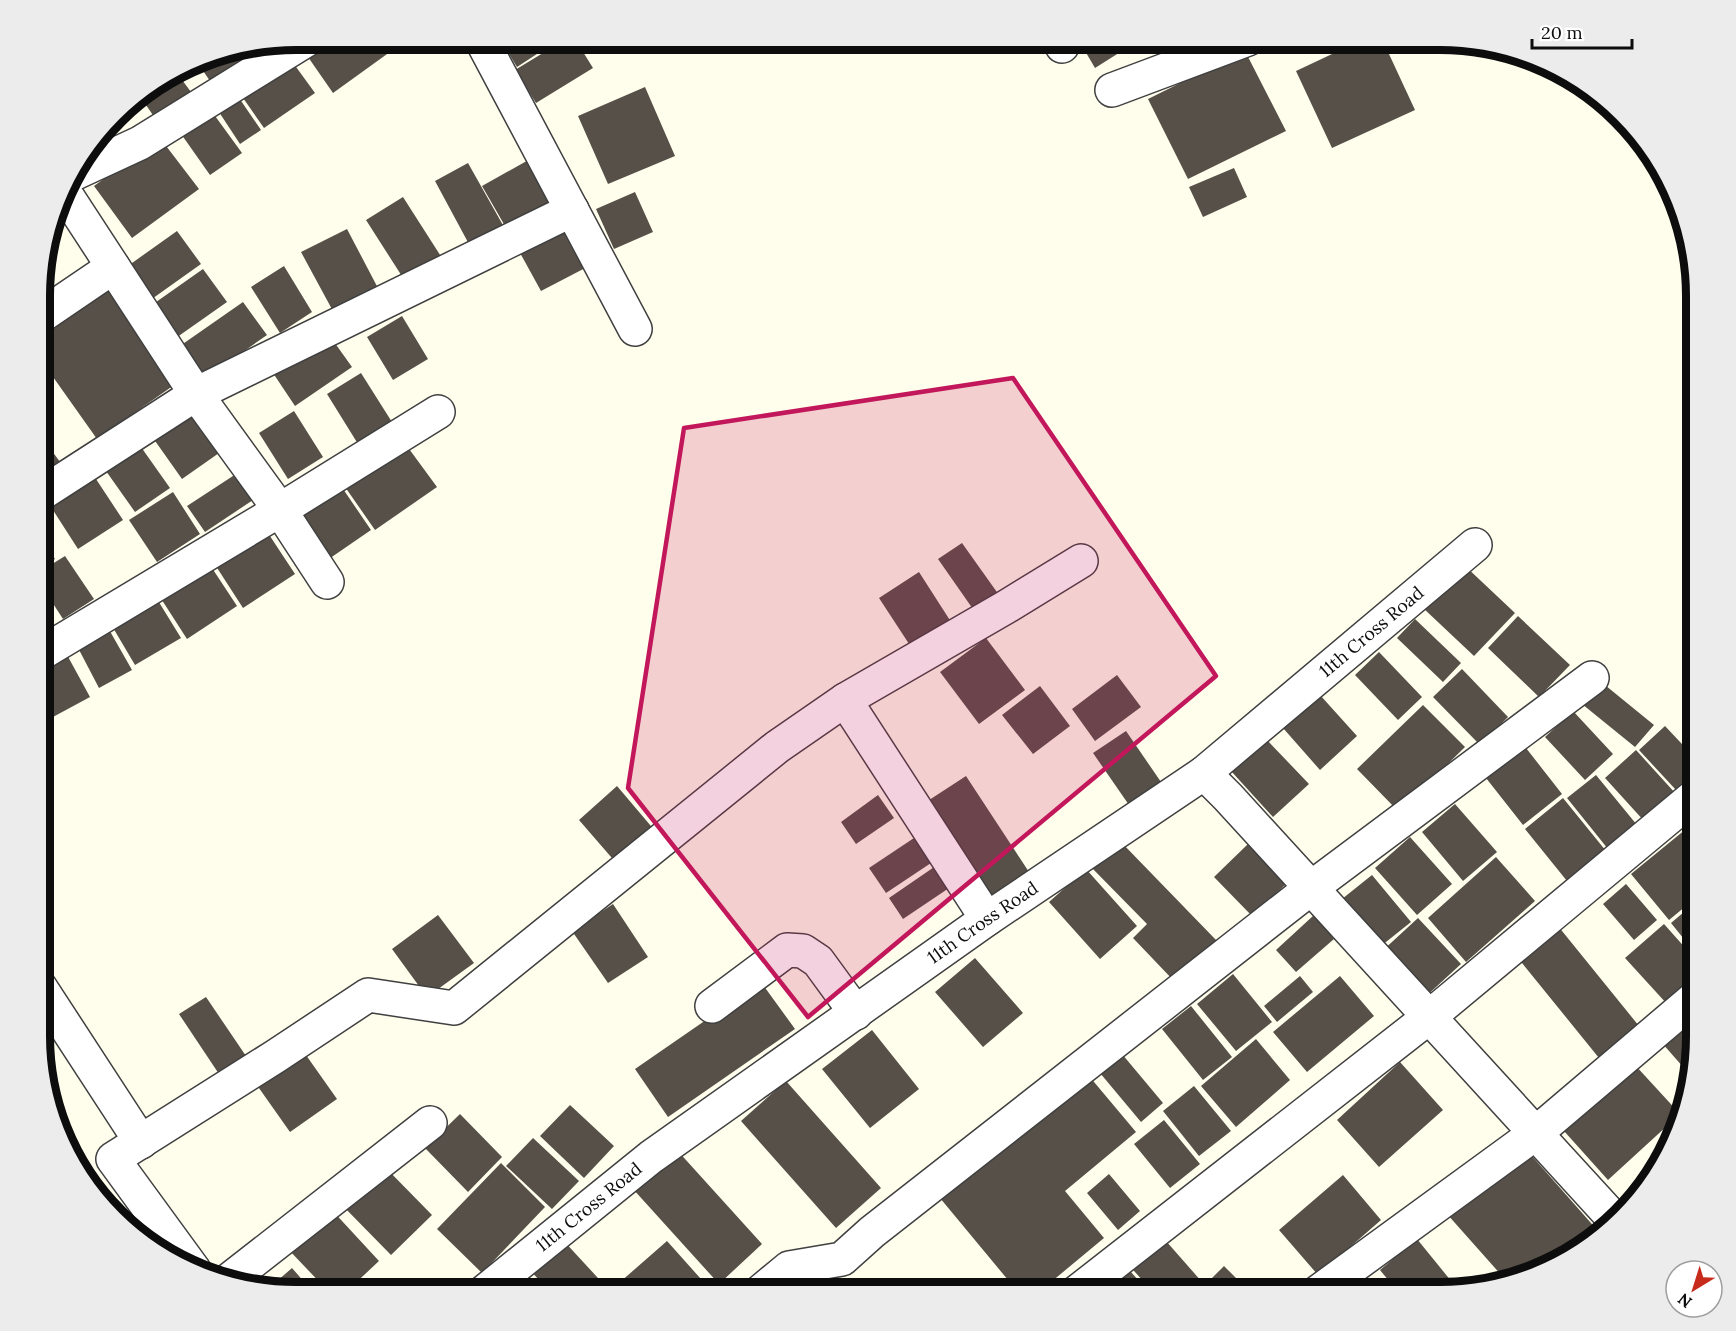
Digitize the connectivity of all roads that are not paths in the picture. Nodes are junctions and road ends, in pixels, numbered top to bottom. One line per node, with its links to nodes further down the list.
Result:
1 (290, 50): 5 (street)
2 (487, 50): 7 (street)
3 (1190, 50): 4 (street)
4 (1112, 90)
5 (86, 168)
6 (69, 200): 8 (street)
7 (572, 210): 10 (street); 11 (street)
8 (112, 267): 9 (street); 11 (street)
9 (50, 310)
10 (635, 329)
11 (196, 394): 13 (street); 14 (street)
12 (438, 412): 14 (street)
13 (50, 488)
14 (280, 510): 17 (street); 18 (street)
15 (1475, 545): 21 (street, 11th Cross Road)
16 (1081, 561): 20 (street)
17 (327, 582)
18 (50, 648)
19 (1592, 678): 23 (street)
20 (845, 700): 24 (street); 32 (street)
21 (1204, 773): 23 (street); 24 (street, 11th Cross Road)
22 (1686, 804): 29 (street)
23 (1311, 888): 29 (street); 37 (street)
24 (987, 919): 28 (street, 11th Cross Road)
25 (50, 1002): 32 (street)
26 (712, 1006): 28 (street)
27 (1686, 1006): 31 (street)
28 (856, 1013): 36 (street, 11th Cross Road)
29 (1429, 1017): 31 (street); 38 (street)
30 (430, 1123): 35 (street)
31 (1536, 1133): 33 (street); 39 (street)
32 (141, 1142): 34 (street)
33 (1609, 1214)
34 (181, 1253)
35 (237, 1274)
36 (496, 1282)
37 (772, 1282)
38 (1090, 1282)
39 (1332, 1282)

